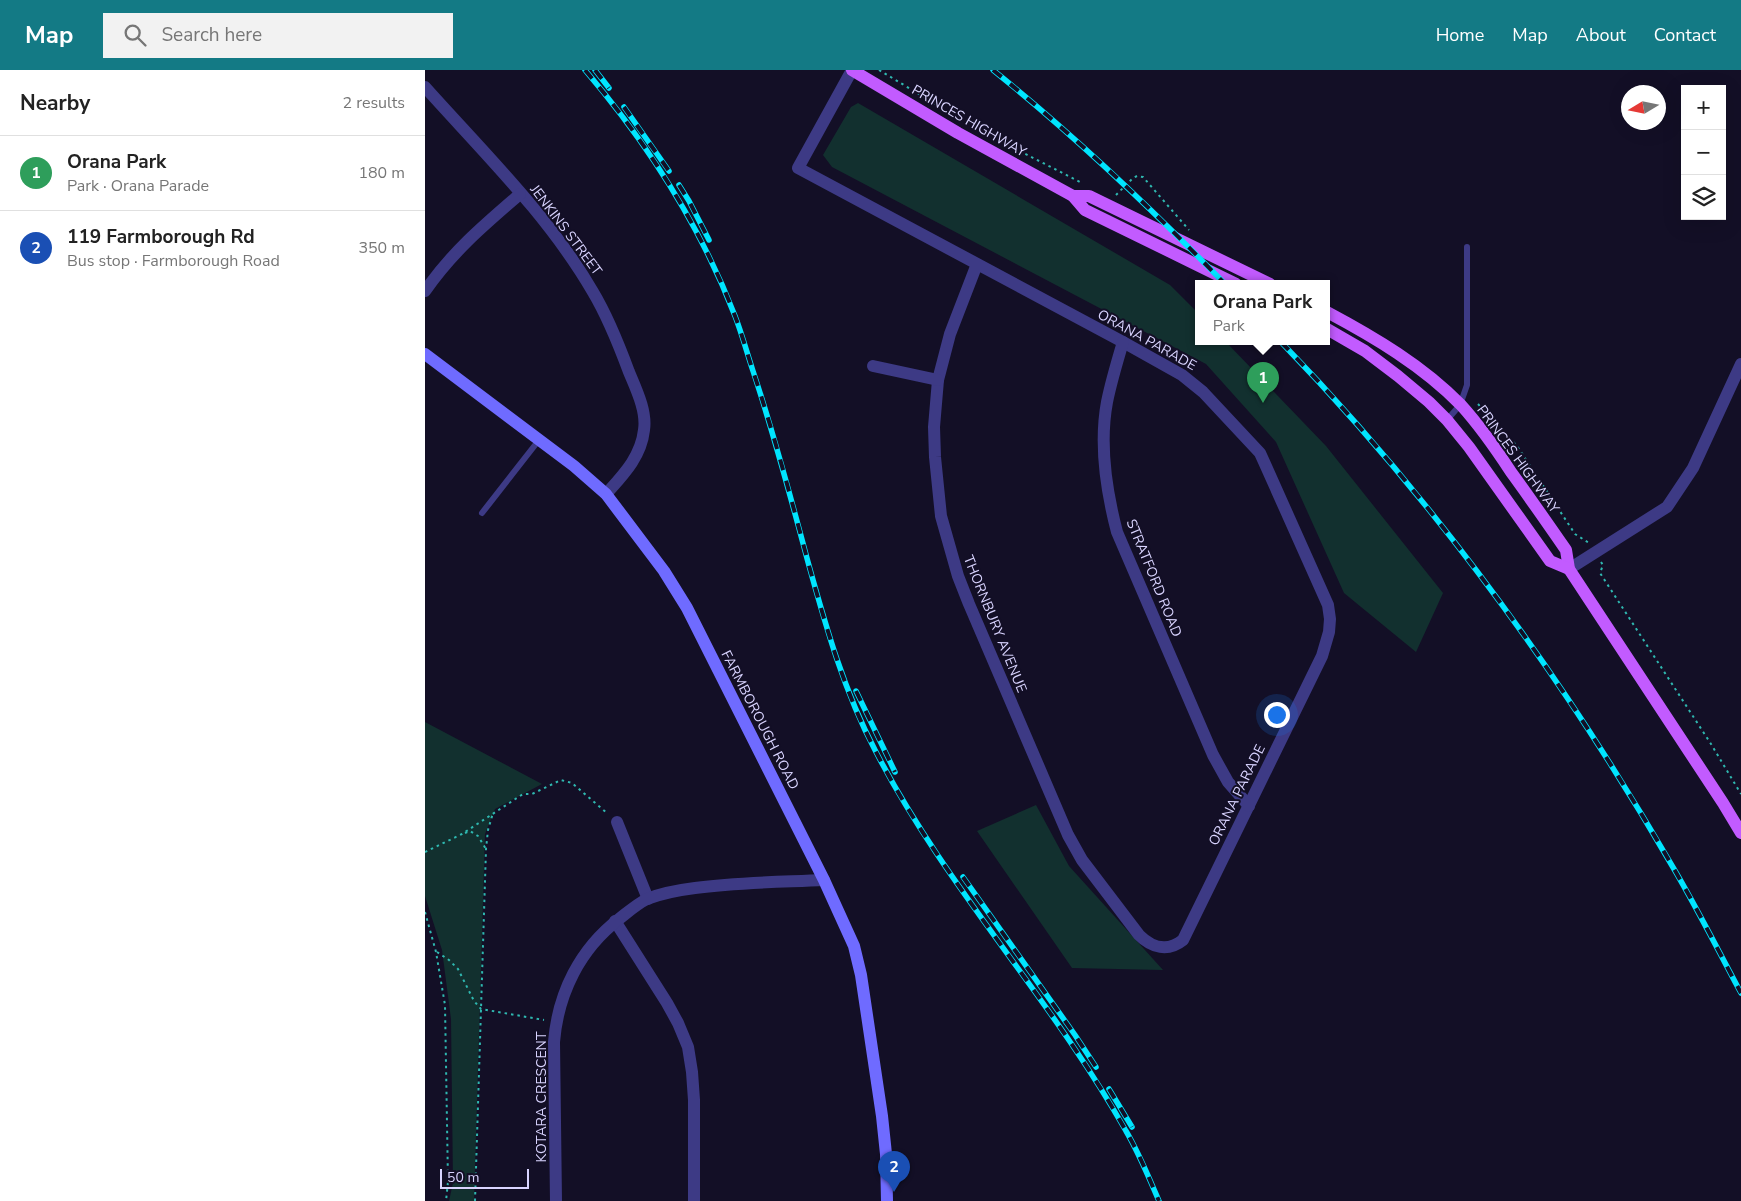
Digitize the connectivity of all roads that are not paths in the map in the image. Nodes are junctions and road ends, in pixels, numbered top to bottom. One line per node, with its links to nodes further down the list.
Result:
1 (852, 70): 4 (main road, PRINCES HIGHWAY); 6 (street, ORANA PARADE)
2 (425, 87): 3 (street, JENKINS STREET)
3 (520, 194): 9 (street); 20 (street, JENKINS STREET)
4 (1073, 196): 7 (main road, PRINCES HIGHWAY); 8 (main road, PRINCES HIGHWAY)
5 (1467, 248): 17 (lane)
6 (977, 264): 12 (street, ORANA PARADE); 16 (street, THORNBURY AVENUE)
7 (1228, 280)
8 (1272, 280)
9 (425, 291)
10 (1330, 314): 17 (main road, PRINCES HIGHWAY)
11 (1330, 331): 18 (main road, PRINCES HIGHWAY)
12 (1123, 342): 23 (street, STRATFORD ROAD); 23 (street, ORANA PARADE)
13 (425, 354): 19 (street, FARMBOROUGH ROAD)
14 (1741, 364): 22 (street)
15 (873, 366): 16 (street)
16 (938, 380): 29 (street, THORNBURY AVENUE)
17 (1460, 405): 18 (lane); 22 (main road, PRINCES HIGHWAY)
18 (1447, 420): 22 (main road, PRINCES HIGHWAY)
19 (539, 440): 20 (street, FARMBOROUGH ROAD); 21 (lane)
20 (607, 494): 26 (street, FARMBOROUGH ROAD)
21 (482, 513)
22 (1569, 569): 25 (main road, PRINCES HIGHWAY)
23 (1249, 806): 29 (street, ORANA PARADE)
24 (617, 822): 27 (street)
25 (1741, 833)
26 (824, 880): 27 (street, KOTARA CRESCENT); 32 (street, FARMBOROUGH ROAD)
27 (648, 899): 28 (street, KOTARA CRESCENT)
28 (615, 921): 30 (street, KOTARA CRESCENT); 31 (street)
29 (1169, 947)
30 (556, 1201)
31 (694, 1201)
32 (887, 1201)

